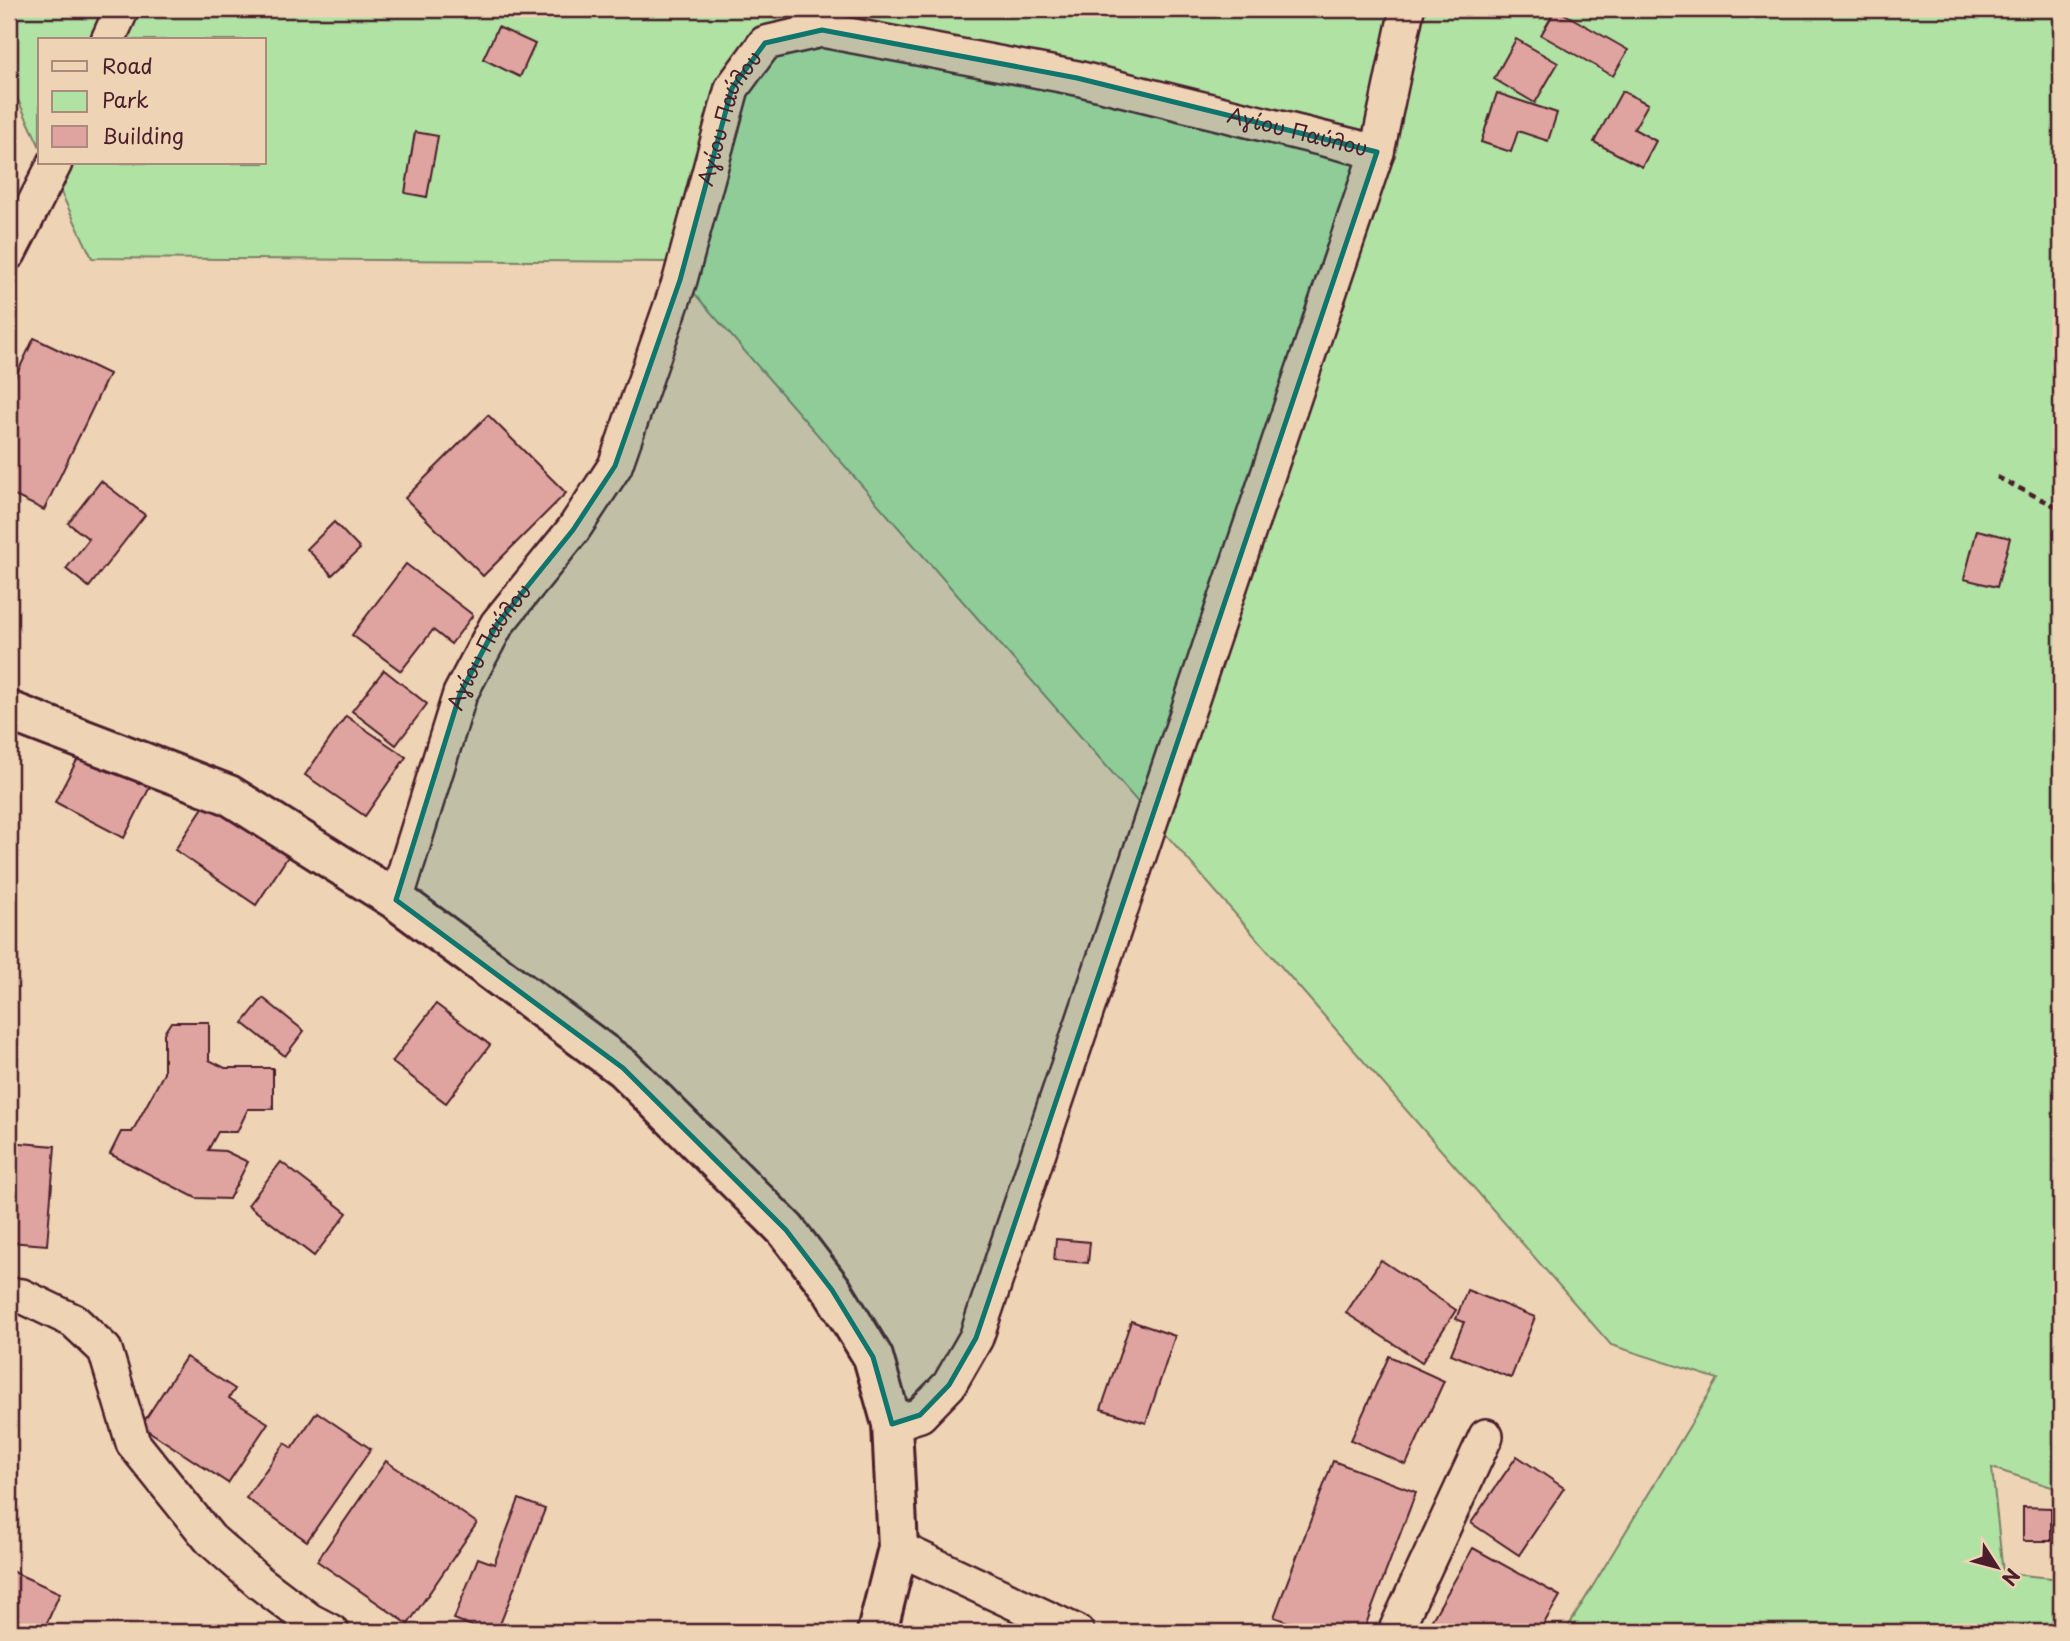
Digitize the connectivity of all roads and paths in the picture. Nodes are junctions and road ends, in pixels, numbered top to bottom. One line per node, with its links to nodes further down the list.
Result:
1 (122, 9): 3 (street)
2 (1407, 9): 4 (street, Αγίου Παύλου)
3 (109, 38)
4 (1377, 152): 10 (street, Αγίου Παύλου); 12 (street)
5 (54, 164): 6 (street)
6 (9, 253)
7 (1997, 477): 8 (path)
8 (2061, 509)
9 (9, 711): 10 (street)
10 (396, 900): 12 (street)
11 (9, 1295): 15 (street)
12 (892, 1424): 14 (street)
13 (1486, 1436): 18 (street)
14 (898, 1548): 16 (street); 17 (street)
15 (332, 1632)
16 (877, 1632)
17 (1077, 1632)
18 (1395, 1632)

